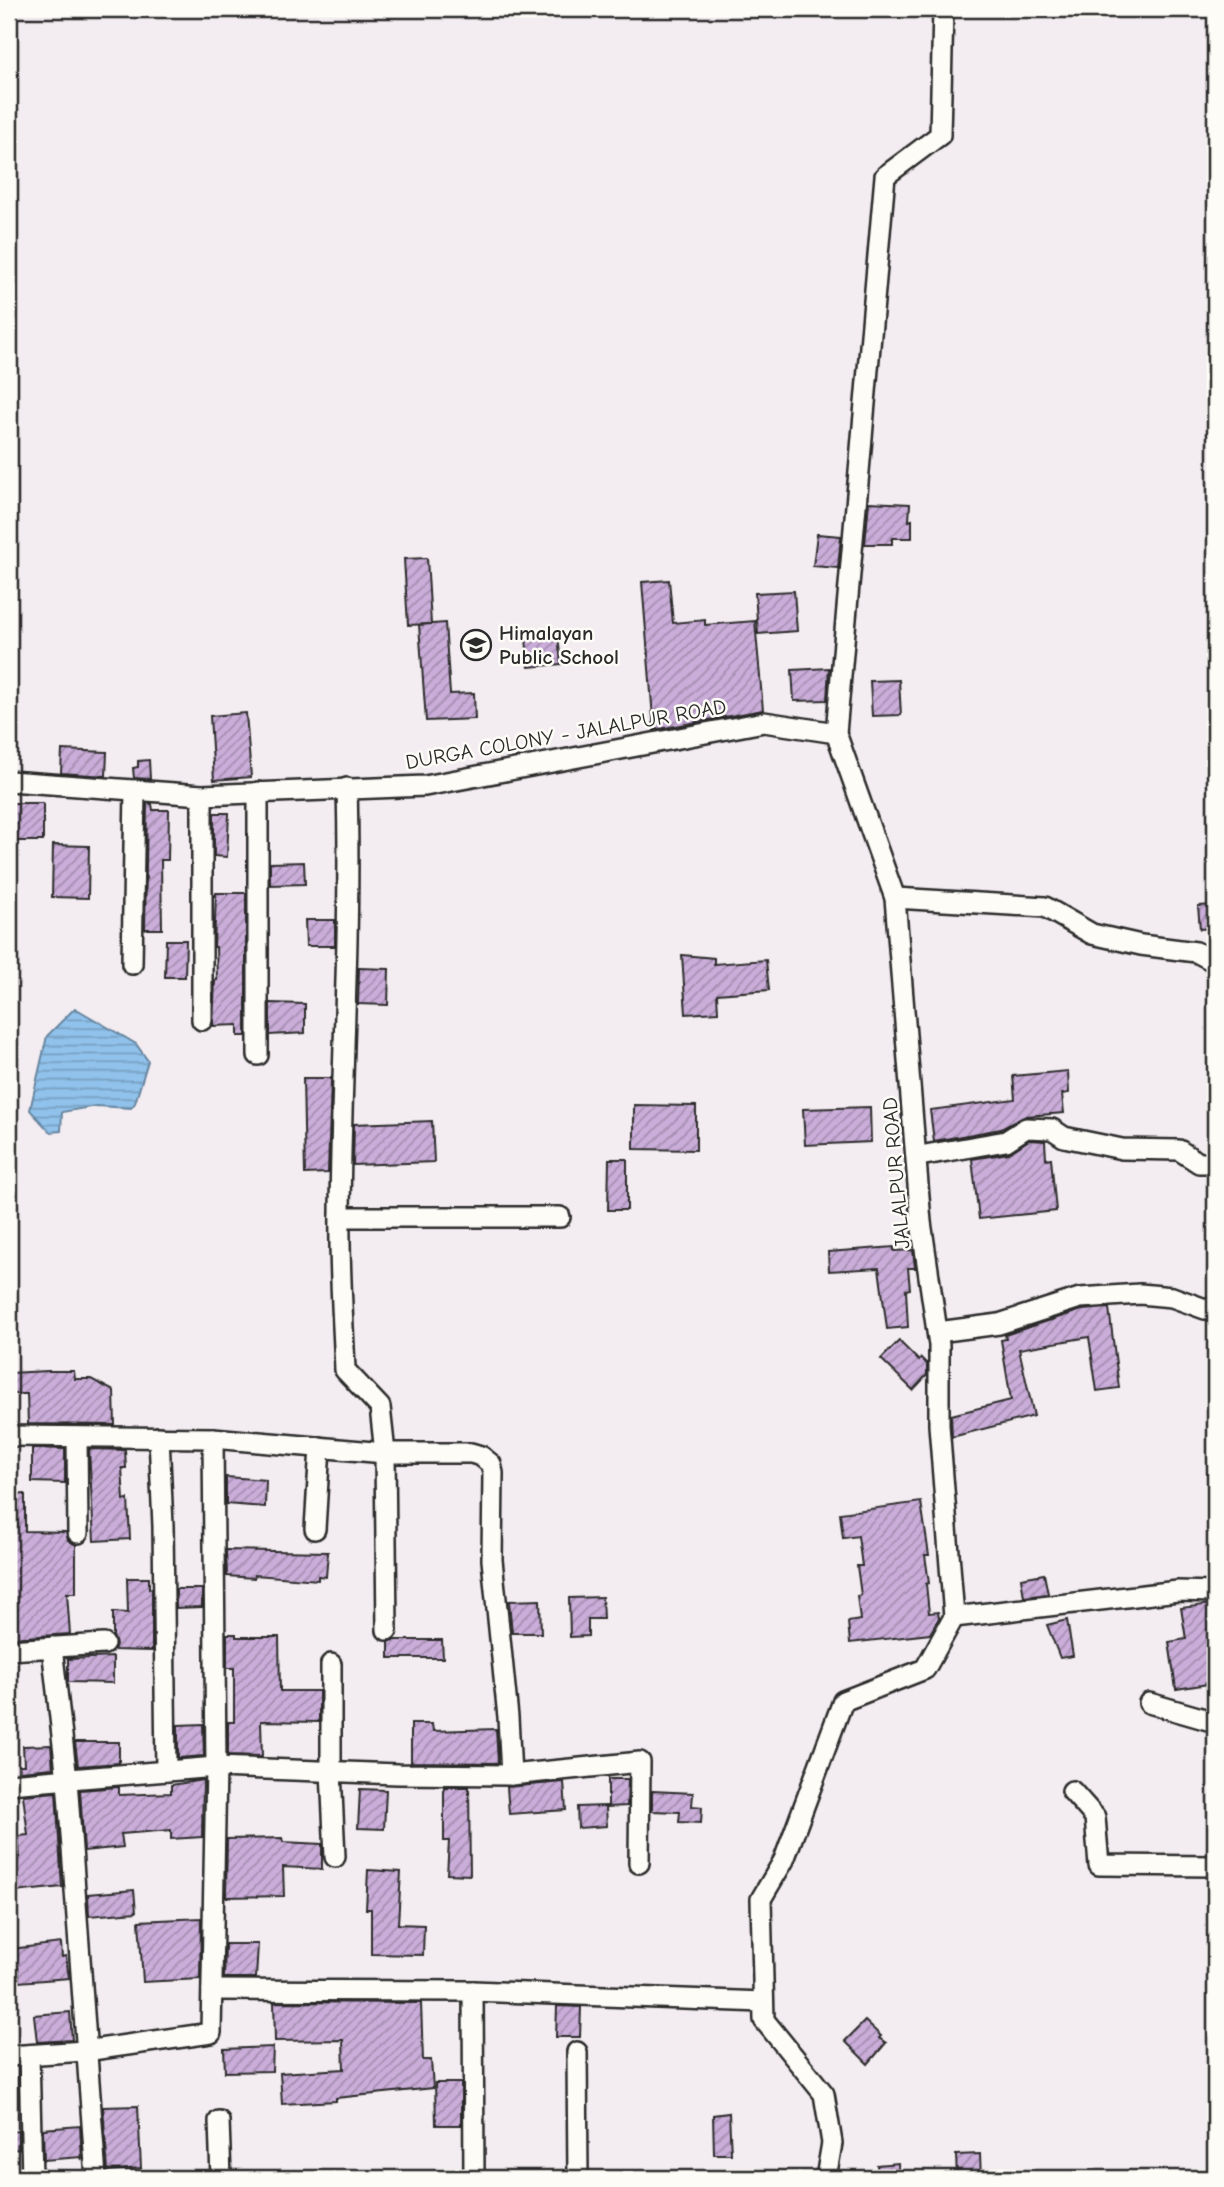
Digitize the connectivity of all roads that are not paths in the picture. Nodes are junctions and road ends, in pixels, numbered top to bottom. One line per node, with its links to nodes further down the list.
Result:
1 (943, 9): 2 (street)
2 (836, 733): 4 (street, DURGA COLONY - JALALPUR ROAD); 8 (street, JALALPUR ROAD)
3 (9, 781): 5 (street, DURGA COLONY - JALALPUR ROAD)
4 (347, 788): 6 (street, DURGA COLONY - JALALPUR ROAD); 15 (street)
5 (135, 790): 7 (street, DURGA COLONY - JALALPUR ROAD); 10 (street)
6 (258, 792): 7 (street, DURGA COLONY - JALALPUR ROAD); 12 (street)
7 (202, 795): 11 (street)
8 (895, 898): 9 (street); 18 (street, JALALPUR ROAD)
9 (1215, 962)
10 (132, 964)
11 (202, 1020)
12 (258, 1055)
13 (925, 1155): 14 (street)
14 (1215, 1163)
15 (340, 1217): 16 (street); 24 (street)
16 (560, 1217)
17 (1215, 1306): 18 (street)
18 (937, 1332): 28 (street, JALALPUR ROAD)
19 (9, 1436): 20 (street)
20 (77, 1437): 21 (street); 26 (street)
21 (159, 1437): 22 (street); 38 (street)
22 (213, 1438): 23 (street); 36 (street)
23 (320, 1447): 24 (street); 25 (street)
24 (386, 1453): 29 (street); 39 (street)
25 (315, 1529)
26 (78, 1533)
27 (1215, 1592): 28 (street)
28 (954, 1617): 48 (street)
29 (387, 1630)
30 (104, 1644): 31 (street)
31 (52, 1647): 32 (street); 40 (street)
32 (9, 1650)
33 (331, 1664): 37 (street)
34 (1149, 1703): 35 (street)
35 (1215, 1722)
36 (216, 1767): 37 (street); 38 (street); 46 (street)
37 (331, 1770): 39 (street); 43 (street)
38 (166, 1772): 40 (street)
39 (511, 1775): 44 (street)
40 (66, 1780): 41 (street); 49 (street)
41 (9, 1784)
42 (1072, 1791): 45 (street)
43 (335, 1857)
44 (639, 1863)
45 (1215, 1866)
46 (212, 1990): 47 (street); 49 (street)
47 (473, 1991): 48 (street); 57 (street)
48 (763, 2002): 59 (street)
49 (85, 2051): 51 (street); 55 (street)
50 (578, 2052): 58 (street)
51 (29, 2054): 52 (street); 54 (street)
52 (9, 2056)
53 (219, 2121): 56 (street)
54 (33, 2178)
55 (96, 2178)
56 (221, 2178)
57 (474, 2178)
58 (578, 2178)
59 (826, 2178)

